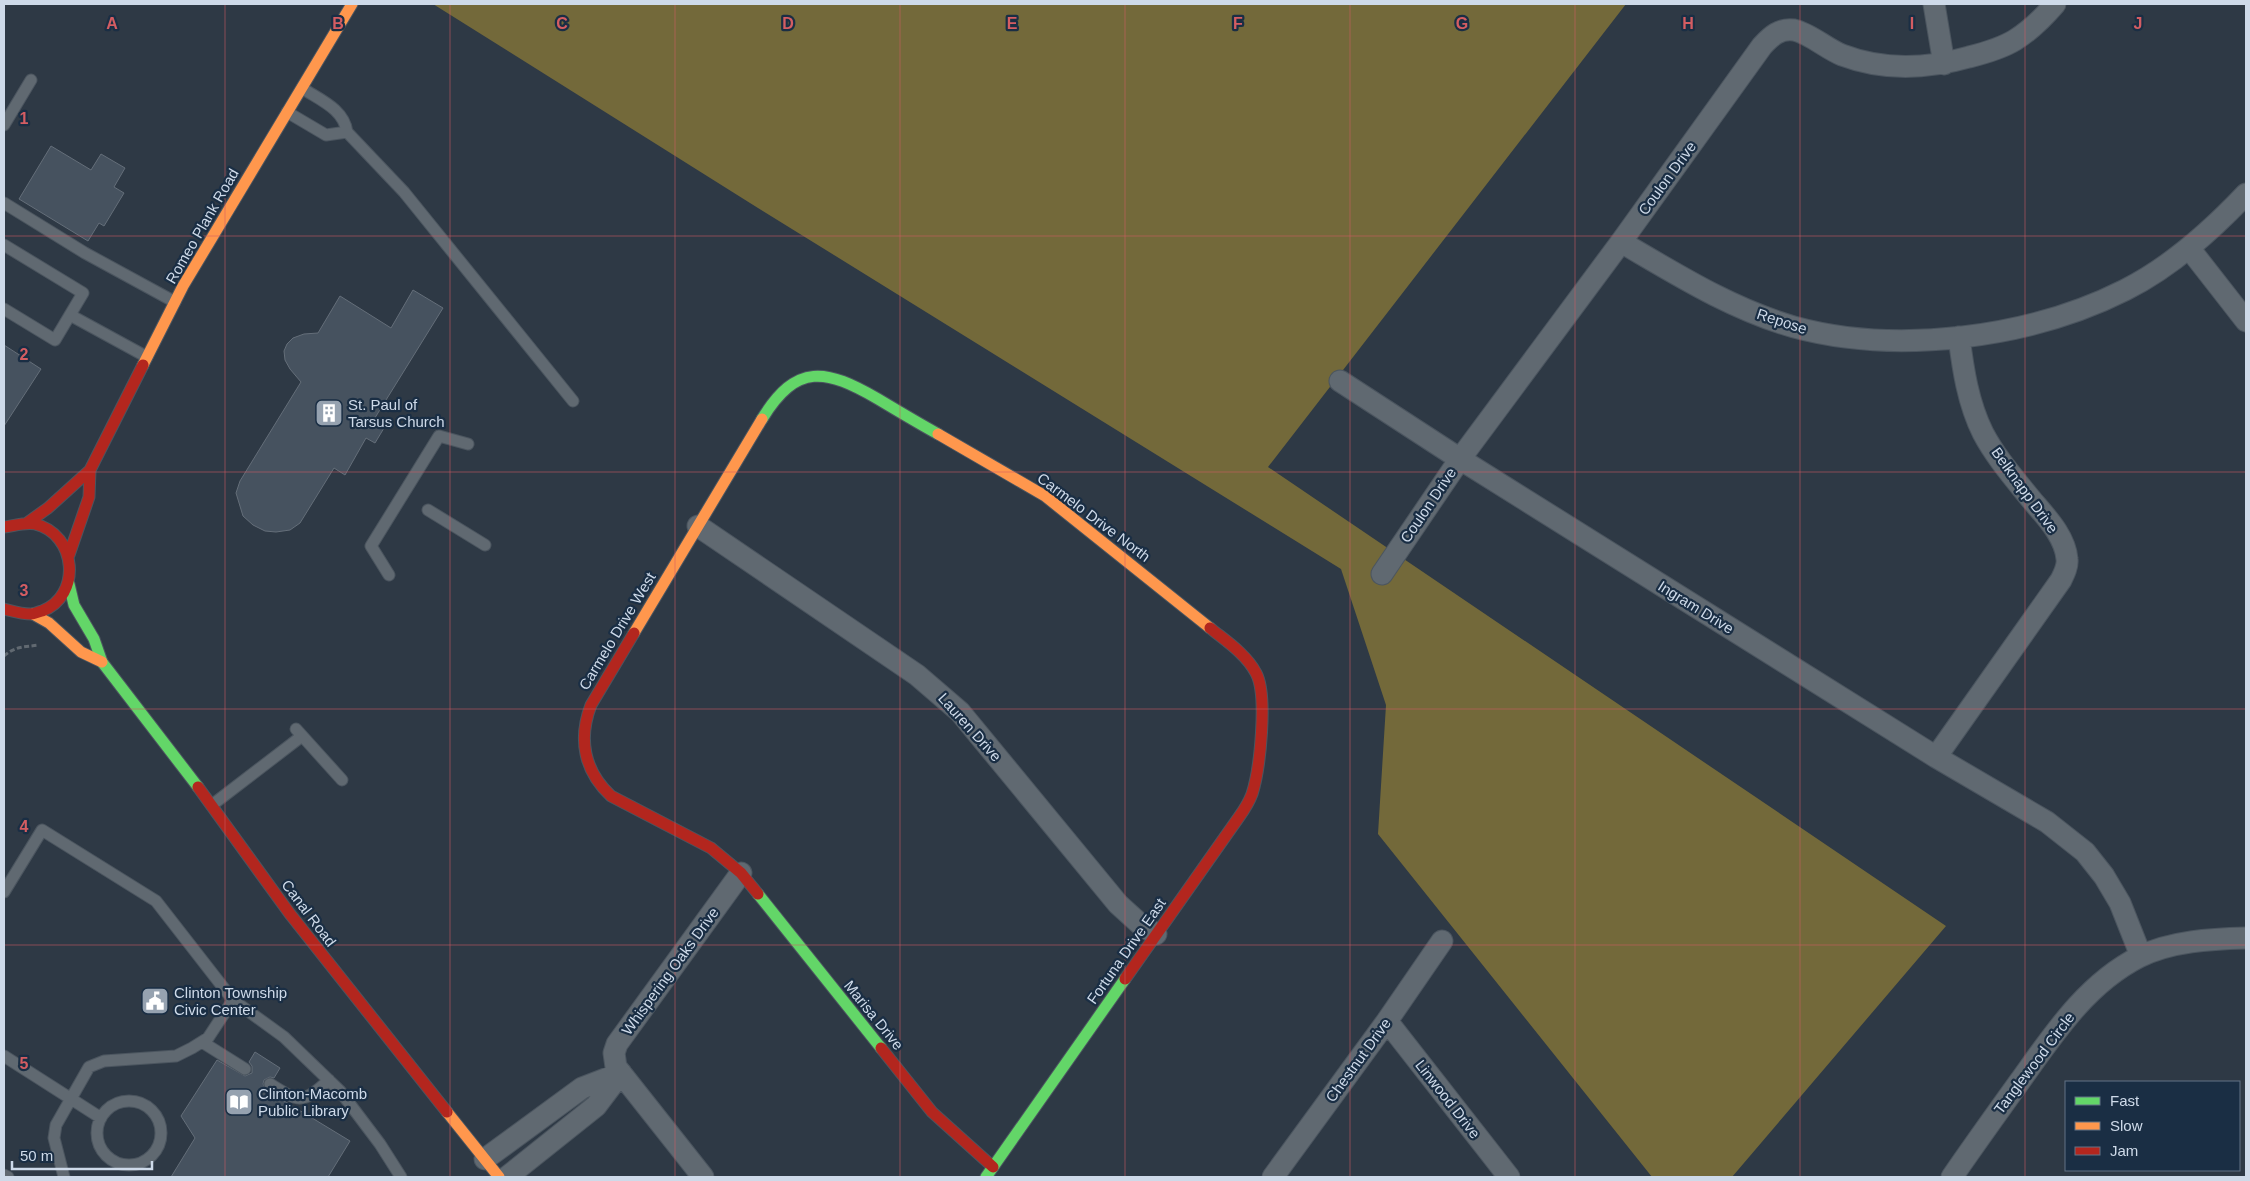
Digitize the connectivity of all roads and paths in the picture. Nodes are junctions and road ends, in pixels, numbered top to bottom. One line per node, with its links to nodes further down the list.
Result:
1 (352, 4): 6 (street, Romeo Plank Road)
2 (1934, 4): 4 (street)
3 (2055, 4): 4 (street, Coulon Drive)
4 (1944, 64): 12 (street, Coulon Drive)
5 (32, 80): 8 (lane)
6 (302, 88): 7 (street, Romeo Plank Road); 9 (lane)
7 (287, 112): 9 (lane); 15 (street, Romeo Plank Road)
8 (4, 125)
9 (347, 132): 23 (lane)
10 (2246, 194): 14 (street, Repose)
11 (4, 203): 15 (lane)
12 (1621, 242): 19 (street, Repose); 25 (street, Coulon Drive)
13 (4, 245): 17 (lane)
14 (2188, 248): 18 (street); 19 (street, Repose)
15 (176, 302): 20 (street, Romeo Plank Road)
16 (4, 309): 17 (lane)
17 (70, 315): 20 (lane)
18 (2246, 321)
19 (1959, 337): 44 (street, Belknapp Drive)
20 (148, 358): 26 (street, Romeo Plank Road)
21 (816, 375): 29 (street, Carmelo Drive West); 43 (street, Carmelo Drive North)
22 (1340, 382): 25 (street, Ingram Drive)
23 (573, 401)
24 (468, 444): 34 (lane)
25 (1460, 459): 33 (street, Coulon Drive); 44 (street, Ingram Drive)
26 (90, 470): 28 (street, Romeo Plank Road); 32 (street, Romeo Plank Road)
27 (428, 510): 31 (lane)
28 (19, 521): 30 (street, Romeo Plank Road); 32 (street)
29 (698, 526): 47 (street, Carmelo Drive West); 49 (street, Lauren Drive)
30 (4, 528)
31 (485, 545)
32 (69, 555): 35 (street, Romeo Plank Road)
33 (1382, 574)
34 (389, 575)
35 (68, 584): 38 (street); 42 (street, Canal Road)
36 (4, 609): 37 (street)
37 (15, 614): 38 (street); 39 (street)
38 (33, 614): 42 (street, Canal Road)
39 (4, 621)
40 (43, 644): 41 (path)
41 (4, 656)
42 (102, 662): 46 (street, Canal Road)
43 (1260, 729): 49 (street, Fortuna Drive East)
44 (1936, 757): 52 (street, Ingram Drive)
45 (342, 780): 46 (lane)
46 (212, 805): 63 (street, Canal Road)
47 (741, 873): 58 (street, Whispering Oaks Drive); 64 (street, Marisa Drive)
48 (4, 892): 53 (lane)
49 (1156, 934): 64 (street, Fortuna Drive East)
50 (2246, 938): 52 (street, Tanglewood Circle)
51 (1442, 941): 54 (street, Chestnut Drive)
52 (2141, 956): 75 (street, Tanglewood Circle)
53 (233, 1000): 55 (lane); 59 (lane)
54 (1387, 1021): 73 (street, Chestnut Drive); 74 (street, Linwood Drive)
55 (202, 1042): 57 (lane); 61 (lane)
56 (4, 1056): 61 (lane)
57 (245, 1069)
58 (621, 1073): 63 (street); 70 (street); 71 (street)
59 (329, 1080): 60 (lane); 68 (lane)
60 (270, 1084)
61 (70, 1098): 62 (lane); 67 (lane)
62 (101, 1118): 62 (lane)
63 (485, 1159): 69 (street, Canal Road)
64 (993, 1167): 72 (street, Fortuna Drive East)
65 (4, 1175): 66 (lane)
66 (8, 1177)
67 (64, 1177)
68 (401, 1177)
69 (499, 1177)
70 (507, 1177)
71 (703, 1177)
72 (986, 1177)
73 (1273, 1177)
74 (1509, 1177)
75 (1952, 1177)

